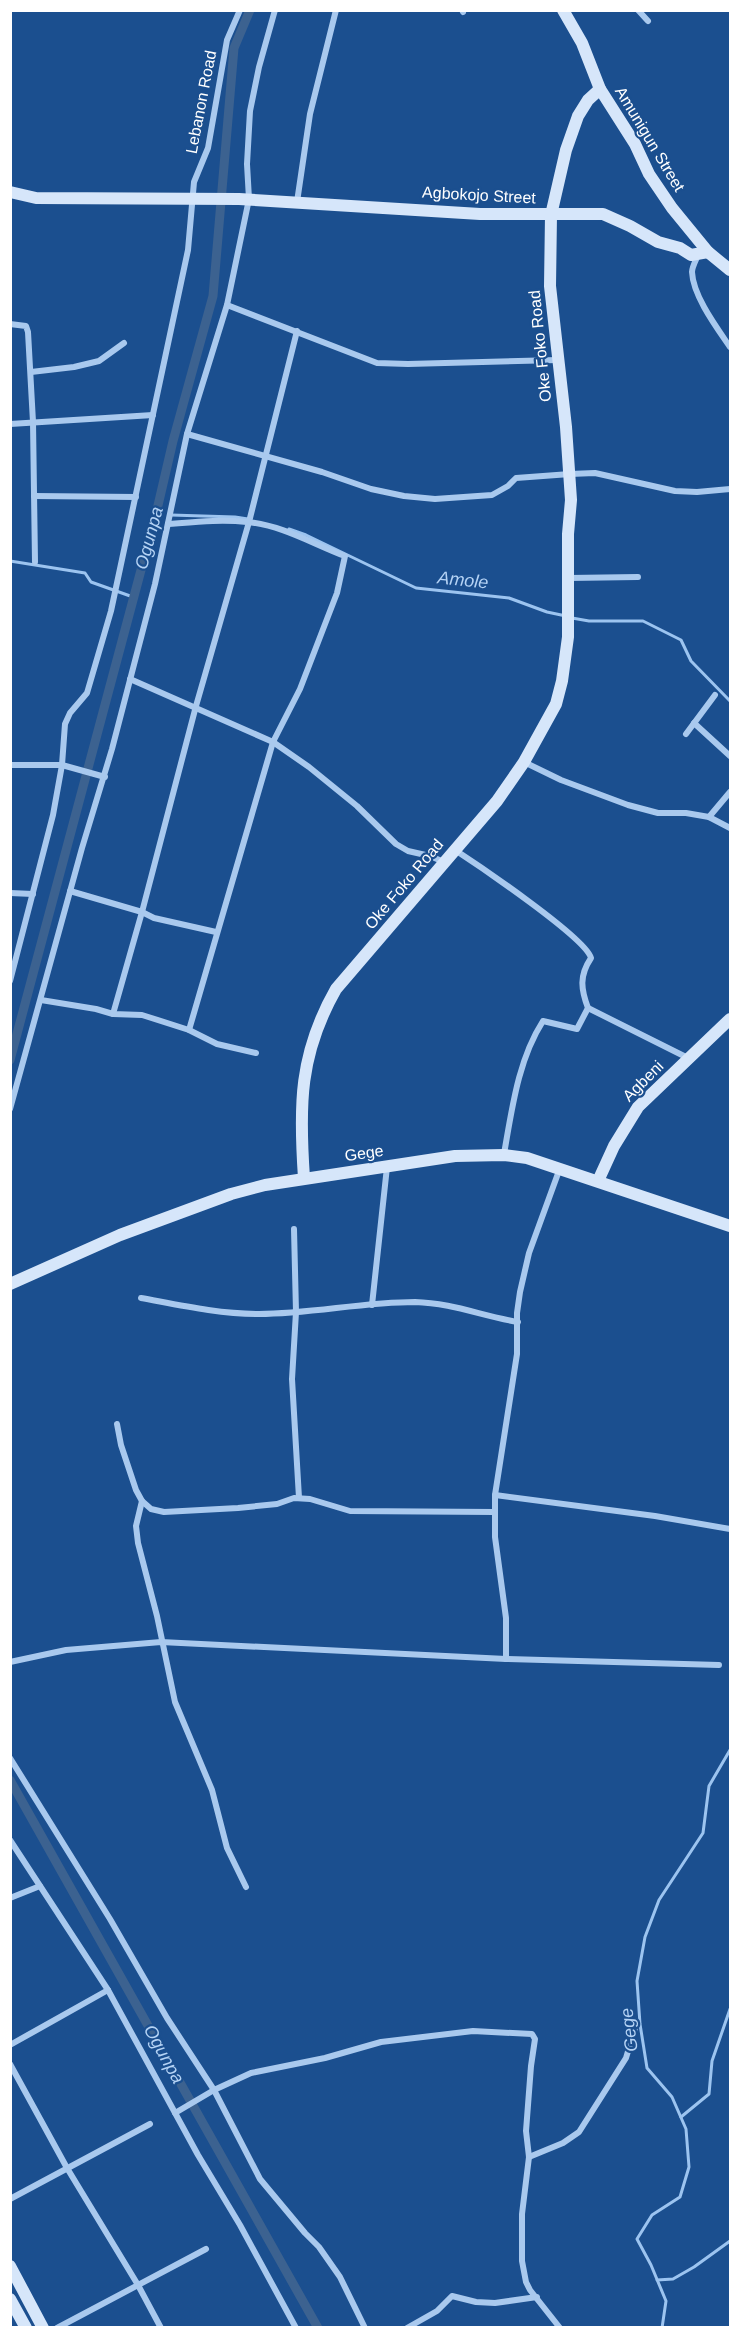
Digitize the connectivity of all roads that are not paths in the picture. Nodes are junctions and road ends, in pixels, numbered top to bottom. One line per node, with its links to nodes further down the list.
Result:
1 (240, 10): 9 (street, Lebanon Road)
2 (275, 10): 10 (street)
3 (336, 10): 11 (street)
4 (562, 10): 7 (street, Amunigun Street)
5 (638, 10): 6 (street)
6 (648, 21)
7 (600, 89): 12 (street, Oke Foko Road); 13 (street, Amunigun Street)
8 (12, 196): 9 (street, Agbokojo Street)
9 (194, 199): 10 (street, Agbokojo Street); 22 (street, Lebanon Road)
10 (244, 199): 11 (street, Agbokojo Street); 15 (street)
11 (297, 202): 12 (street, Agbokojo Street)
12 (551, 214): 13 (street, Agbokojo Street); 20 (street, Oke Foko Road)
13 (703, 253): 14 (street, Amunigun Street); 19 (street)
14 (730, 270)
15 (227, 305): 17 (street); 25 (street)
16 (10, 324): 21 (street)
17 (297, 331): 20 (street); 26 (street)
18 (124, 343): 21 (street)
19 (730, 347)
20 (558, 360): 27 (street, Oke Foko Road)
21 (31, 372): 23 (street)
22 (153, 415): 23 (street); 30 (street, Lebanon Road)
23 (33, 422): 24 (street); 29 (street)
24 (10, 424)
25 (187, 434): 26 (street); 32 (street)
26 (265, 457): 27 (street); 31 (street)
27 (570, 474): 28 (street); 34 (street, Oke Foko Road)
28 (730, 489)
29 (34, 496): 30 (street); 33 (street)
30 (136, 497): 45 (street, Lebanon Road)
31 (249, 522): 32 (street); 38 (street); 41 (street)
32 (168, 525): 36 (street)
33 (35, 562)
34 (569, 578): 35 (street); 43 (street, Oke Foko Road)
35 (638, 578)
36 (130, 679): 38 (street); 46 (street)
37 (716, 695): 39 (street)
38 (196, 706): 41 (street); 55 (street)
39 (694, 723): 40 (street); 42 (street)
40 (686, 734)
41 (273, 742): 51 (street); 56 (street)
42 (730, 756)
43 (524, 762): 48 (street); 50 (street, Oke Foko Road)
44 (10, 765): 45 (street)
45 (64, 766): 46 (street); 54 (street, Lebanon Road)
46 (102, 776): 52 (street)
47 (730, 792): 48 (street)
48 (709, 817): 49 (street)
49 (730, 828)
50 (455, 850): 51 (street, Oke Foko Road); 59 (street)
51 (444, 862): 69 (street, Oke Foko Road)
52 (70, 891): 55 (street); 58 (street)
53 (10, 892): 54 (street)
54 (33, 894): 57 (street, Lebanon Road)
55 (142, 912): 56 (street); 60 (street)
56 (216, 932): 62 (street)
57 (10, 981)
58 (41, 1000): 60 (street); 65 (street)
59 (588, 1008): 64 (street); 66 (street)
60 (113, 1014): 62 (street)
61 (730, 1019): 64 (street, Agbeni)
62 (189, 1030): 63 (street)
63 (256, 1053)
64 (690, 1059): 70 (street, Agbeni)
65 (10, 1109)
66 (504, 1155): 67 (street, Gege); 68 (street, Gege)
67 (387, 1166): 69 (street, Gege); 75 (street)
68 (560, 1168): 70 (street, Gege); 77 (street)
69 (304, 1178): 73 (street, Gege)
70 (598, 1181): 71 (street, Gege)
71 (730, 1226)
72 (294, 1229): 76 (street)
73 (10, 1284)
74 (141, 1298): 76 (street)
75 (372, 1305): 76 (street); 77 (street)
76 (296, 1312): 80 (street)
77 (518, 1322): 79 (street)
78 (117, 1424): 81 (street)
79 (495, 1495): 82 (street); 83 (street)
80 (299, 1498): 81 (street); 82 (street)
81 (142, 1501): 84 (street)
82 (494, 1512): 85 (street)
83 (730, 1529)
84 (162, 1642): 85 (street); 86 (street); 91 (street)
85 (506, 1659): 87 (street)
86 (10, 1662)
87 (719, 1665)
88 (10, 1758): 97 (street)
89 (10, 1840): 90 (street)
90 (40, 1886): 92 (street); 93 (street)
91 (246, 1887)
92 (10, 1898)
93 (108, 1990): 95 (street); 98 (street)
94 (635, 2028): 100 (street)
95 (10, 2045)
96 (10, 2064): 101 (street)
97 (213, 2091): 98 (street); 100 (street); 113 (street)
98 (175, 2113): 112 (street)
99 (150, 2124): 101 (street)
100 (529, 2157): 106 (street)
101 (67, 2168): 102 (street); 105 (street)
102 (10, 2199)
103 (206, 2249): 105 (street)
104 (10, 2266): 109 (street)
105 (138, 2284): 110 (street); 111 (street)
106 (537, 2297): 114 (street); 115 (street)
107 (10, 2299): 108 (street)
108 (26, 2328)
109 (43, 2328)
110 (57, 2328)
111 (161, 2328)
112 (296, 2328)
113 (365, 2328)
114 (407, 2328)
115 (560, 2328)

